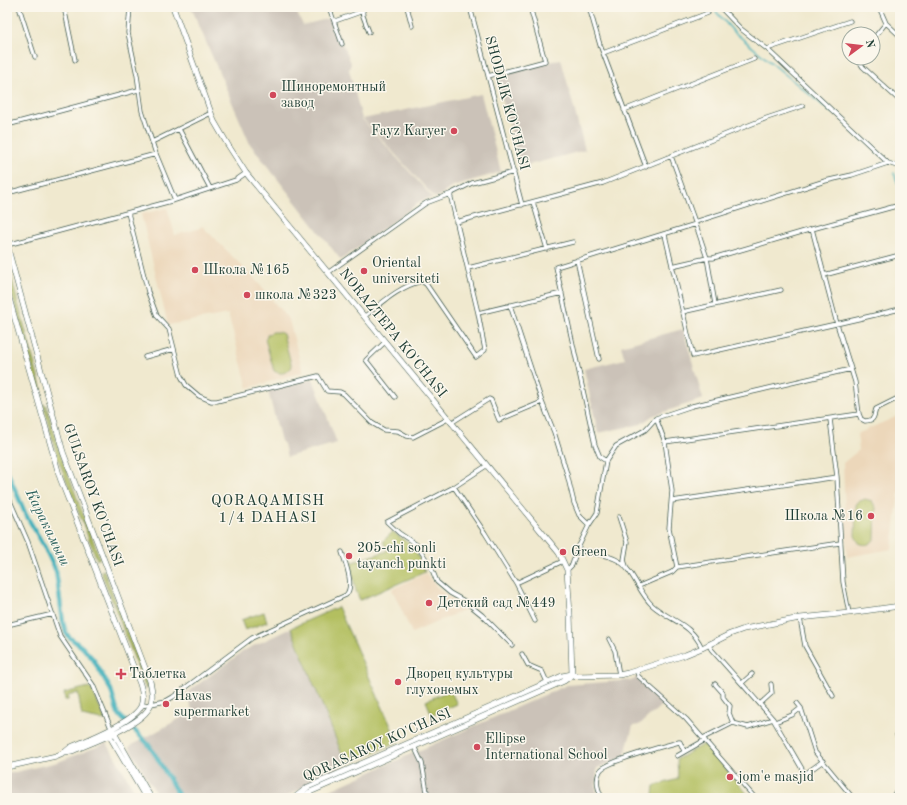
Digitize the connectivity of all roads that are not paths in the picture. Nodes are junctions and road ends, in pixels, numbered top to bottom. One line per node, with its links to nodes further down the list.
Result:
1 (19, 7): 24 (street)
2 (64, 7): 26 (street)
3 (130, 7): 29 (street)
4 (173, 7): 33 (main road, NORAZTEPA KO'CHASI)
5 (329, 7): 14 (street)
6 (407, 7): 17 (street)
7 (470, 7): 28 (street, SHODLIK KO'CHASI)
8 (530, 7): 28 (street)
9 (589, 7): 23 (street)
10 (720, 7): 22 (street)
11 (879, 7): 16 (street)
12 (362, 9): 14 (street); 19 (street)
13 (708, 13): 23 (street)
14 (335, 20): 21 (street)
15 (850, 21): 22 (street)
16 (886, 23): 18 (street); 20 (street)
17 (412, 26)
18 (881, 29)
19 (369, 32)
20 (900, 36)
21 (342, 44)
22 (767, 49): 39 (street)
23 (603, 53): 32 (street)
24 (35, 56)
25 (754, 59): 32 (street)
26 (75, 60)
27 (862, 66): 30 (street)
28 (488, 76): 43 (street, SHODLIK KO'CHASI)
29 (138, 90): 34 (street); 36 (street)
30 (900, 101)
31 (802, 106): 38 (street)
32 (624, 110): 40 (street)
33 (211, 113): 35 (street); 42 (main road, NORAZTEPA KO'CHASI)
34 (7, 125)
35 (179, 129): 36 (street); 44 (street)
36 (152, 142): 37 (street)
37 (156, 154): 45 (street); 47 (street)
38 (671, 156): 40 (street); 53 (street)
39 (888, 163): 41 (street); 53 (street)
40 (646, 167): 48 (street)
41 (900, 167)
42 (246, 172): 44 (street); 64 (main road, NORAZTEPA KO'CHASI)
43 (514, 172): 46 (street); 49 (street, SHODLIK KO'CHASI)
44 (210, 188): 47 (street)
45 (7, 193)
46 (450, 194): 52 (street); 64 (street)
47 (175, 200): 51 (street)
48 (533, 202): 49 (street); 58 (street)
49 (522, 205): 52 (street)
50 (900, 205): 54 (street)
51 (128, 213): 57 (street); 77 (street)
52 (456, 222): 63 (street)
53 (696, 223): 55 (street); 60 (street)
54 (812, 229): 60 (street); 65 (street)
55 (665, 234): 61 (street); 62 (street)
56 (573, 242): 58 (street)
57 (7, 245): 81 (main road, GULSAROY KO'CHASI)
58 (547, 249): 63 (street)
59 (900, 255): 65 (street)
60 (706, 258): 62 (street); 69 (street)
61 (577, 260): 68 (street); 79 (street)
62 (672, 266): 72 (street)
63 (468, 268): 73 (street)
64 (329, 272): 74 (main road, NORAZTEPA KO'CHASI)
65 (824, 275): 75 (street)
66 (7, 290): 84 (main road, GULSAROY KO'CHASI)
67 (781, 290): 69 (street)
68 (562, 293): 70 (street); 91 (street)
69 (715, 304): 72 (street)
70 (510, 306): 73 (street); 85 (street)
71 (900, 308): 75 (street)
72 (682, 312): 75 (street)
73 (478, 313): 74 (street)
74 (365, 316): 76 (main road, NORAZTEPA KO'CHASI)
75 (837, 324): 80 (street)
76 (386, 342): 82 (street); 89 (main road, NORAZTEPA KO'CHASI)
77 (174, 349): 78 (street); 89 (street)
78 (144, 358)
79 (599, 359)
80 (851, 369): 86 (street); 87 (street)
81 (48, 397): 84 (main road); 103 (main road, GULSAROY KO'CHASI)
82 (395, 397)
83 (900, 397): 86 (street)
84 (37, 400): 106 (main road, GULSAROY KO'CHASI)
85 (542, 402): 89 (street); 98 (street)
86 (859, 414): 88 (street)
87 (656, 418): 90 (street); 91 (street)
88 (830, 418): 90 (street); 93 (street)
89 (449, 421): 92 (main road, NORAZTEPA KO'CHASI)
90 (665, 442): 96 (street)
91 (606, 461): 98 (street)
92 (486, 466): 94 (street); 102 (main road, NORAZTEPA KO'CHASI)
93 (837, 477): 96 (street); 99 (street)
94 (454, 487): 108 (street); 117 (street)
95 (7, 494): 112 (street)
96 (672, 501): 104 (street)
97 (620, 517): 105 (street)
98 (589, 525): 100 (street)
99 (840, 543): 104 (street); 111 (street)
100 (577, 550): 105 (street); 107 (street)
101 (342, 552): 130 (street)
102 (563, 561): 107 (main road, NORAZTEPA KO'CHASI); 108 (street)
103 (105, 564): 106 (main road); 130 (main road, GULSAROY KO'CHASI)
104 (677, 566): 109 (street)
105 (626, 567): 109 (street)
106 (94, 568): 133 (main road, GULSAROY KO'CHASI)
107 (567, 570): 122 (main road, NORAZTEPA KO'CHASI)
108 (516, 583): 114 (street)
109 (639, 586): 119 (street)
110 (900, 606): 111 (main road)
111 (849, 613): 113 (main road)
112 (53, 614): 115 (street); 138 (street)
113 (800, 618): 118 (main road); 129 (street)
114 (535, 621)
115 (7, 625)
116 (609, 639): 124 (street)
117 (512, 645)
118 (709, 645): 119 (main road); 126 (street)
119 (702, 648): 121 (main road)
120 (522, 654): 125 (street)
121 (637, 671): 124 (main road); 139 (street)
122 (572, 674): 124 (main road); 125 (main road, QORASAROY KO'CHASI); 141 (main road, QORASAROY KO'CHASI)
123 (752, 674): 126 (street)
124 (619, 675)
125 (547, 682): 140 (main road, QORASAROY KO'CHASI)
126 (742, 683): 131 (street)
127 (715, 684): 137 (street)
128 (771, 684): 131 (street)
129 (833, 696)
130 (150, 704): 133 (street); 135 (main road)
131 (760, 704): 136 (street)
132 (797, 704): 134 (street)
133 (141, 706): 135 (main road)
134 (801, 708): 136 (street); 144 (street)
135 (134, 717): 138 (main road); 138 (main road)
136 (774, 720): 137 (street); 144 (street)
137 (733, 723): 139 (street)
138 (112, 732): 145 (main road); 147 (main road); 148 (main road)
139 (704, 739): 142 (street); 153 (street)
140 (412, 741): 141 (street); 149 (main road, QORASAROY KO'CHASI)
141 (414, 747): 150 (main road, QORASAROY KO'CHASI); 151 (street)
142 (684, 751): 143 (street); 152 (street)
143 (677, 756)
144 (823, 761): 154 (street)
145 (7, 767)
146 (900, 785): 155 (street)
147 (146, 798)
148 (151, 798)
149 (294, 798)
150 (302, 798)
151 (428, 798)
152 (602, 798)
153 (755, 798)
154 (853, 798)
155 (892, 798)

